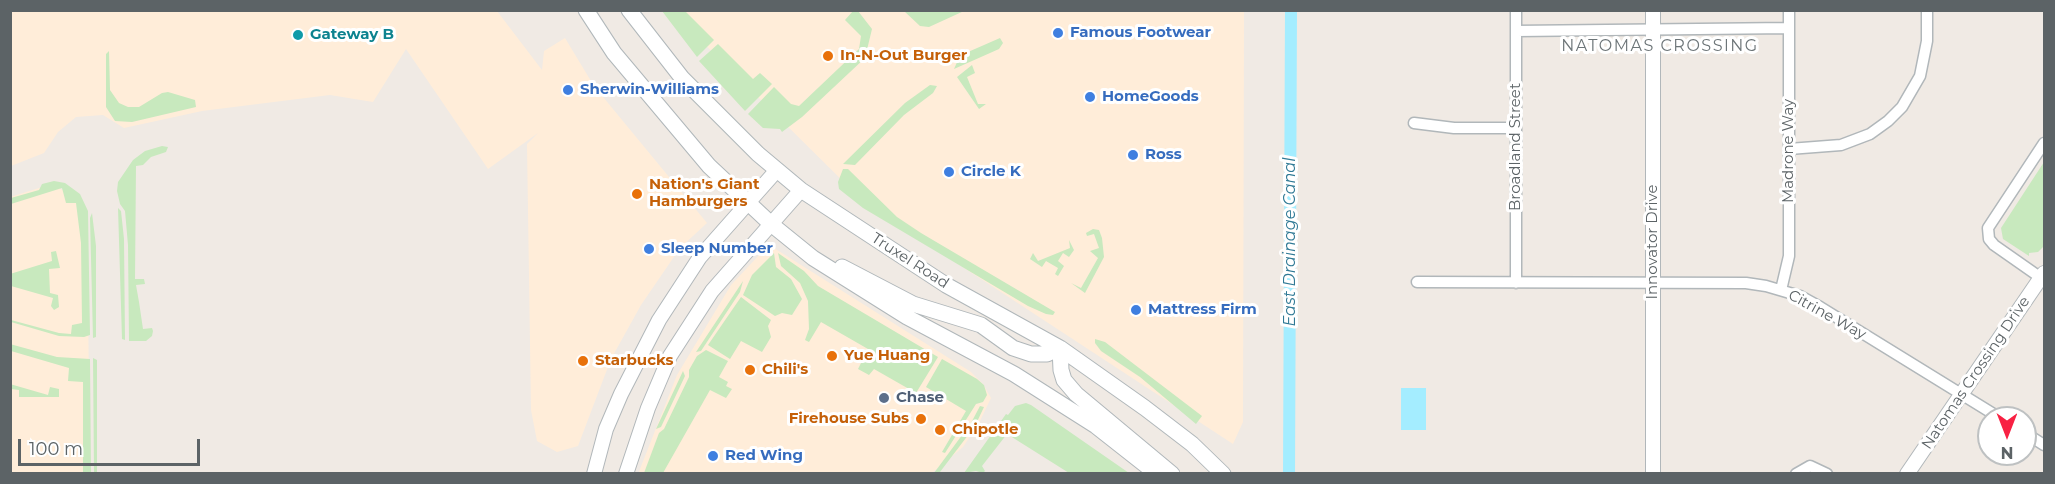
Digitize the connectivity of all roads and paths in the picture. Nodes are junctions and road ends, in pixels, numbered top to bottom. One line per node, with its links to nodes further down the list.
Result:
1 (586, 10): 16 (main road)
2 (629, 10): 14 (main road, Truxel Road)
3 (1516, 10): 9 (street, Broadland Street)
4 (1653, 10): 8 (street, Innovator Drive)
5 (1789, 10): 7 (street, Madrone Way)
6 (1927, 10): 13 (street)
7 (1789, 28): 8 (street); 13 (street, Madrone Way)
8 (1653, 29): 9 (street); 22 (street, Innovator Drive)
9 (1516, 31): 11 (street, Broadland Street)
10 (1414, 123): 11 (street)
11 (1516, 128): 21 (street, Broadland Street)
12 (2044, 143): 19 (street)
13 (1789, 149): 23 (street, Madrone Way)
14 (777, 170): 15 (main road, Truxel Road); 16 (street)
15 (801, 190): 17 (street); 24 (main road, Truxel Road)
16 (747, 203): 17 (main road); 28 (street)
17 (771, 224): 18 (main road); 29 (street)
18 (799, 245): 24 (main road); 30 (main road)
19 (2044, 277): 25 (street, Natomas Crossing Drive)
20 (1417, 282): 21 (street, Citrine Way)
21 (1516, 283): 22 (street, Citrine Way)
22 (1653, 284): 23 (street, Citrine Way); 32 (street, Innovator Drive)
23 (1781, 290): 25 (street, Citrine Way)
24 (1060, 348): 27 (main road, Truxel Road); 31 (main road)
25 (1962, 394): 26 (street, Citrine Way); 35 (street, Natomas Crossing Drive)
26 (1981, 406)
27 (1222, 473)
28 (594, 474)
29 (626, 474)
30 (1156, 474)
31 (1172, 474)
32 (1653, 474)
33 (1796, 474): 34 (street)
34 (1827, 474)
35 (1907, 474)

